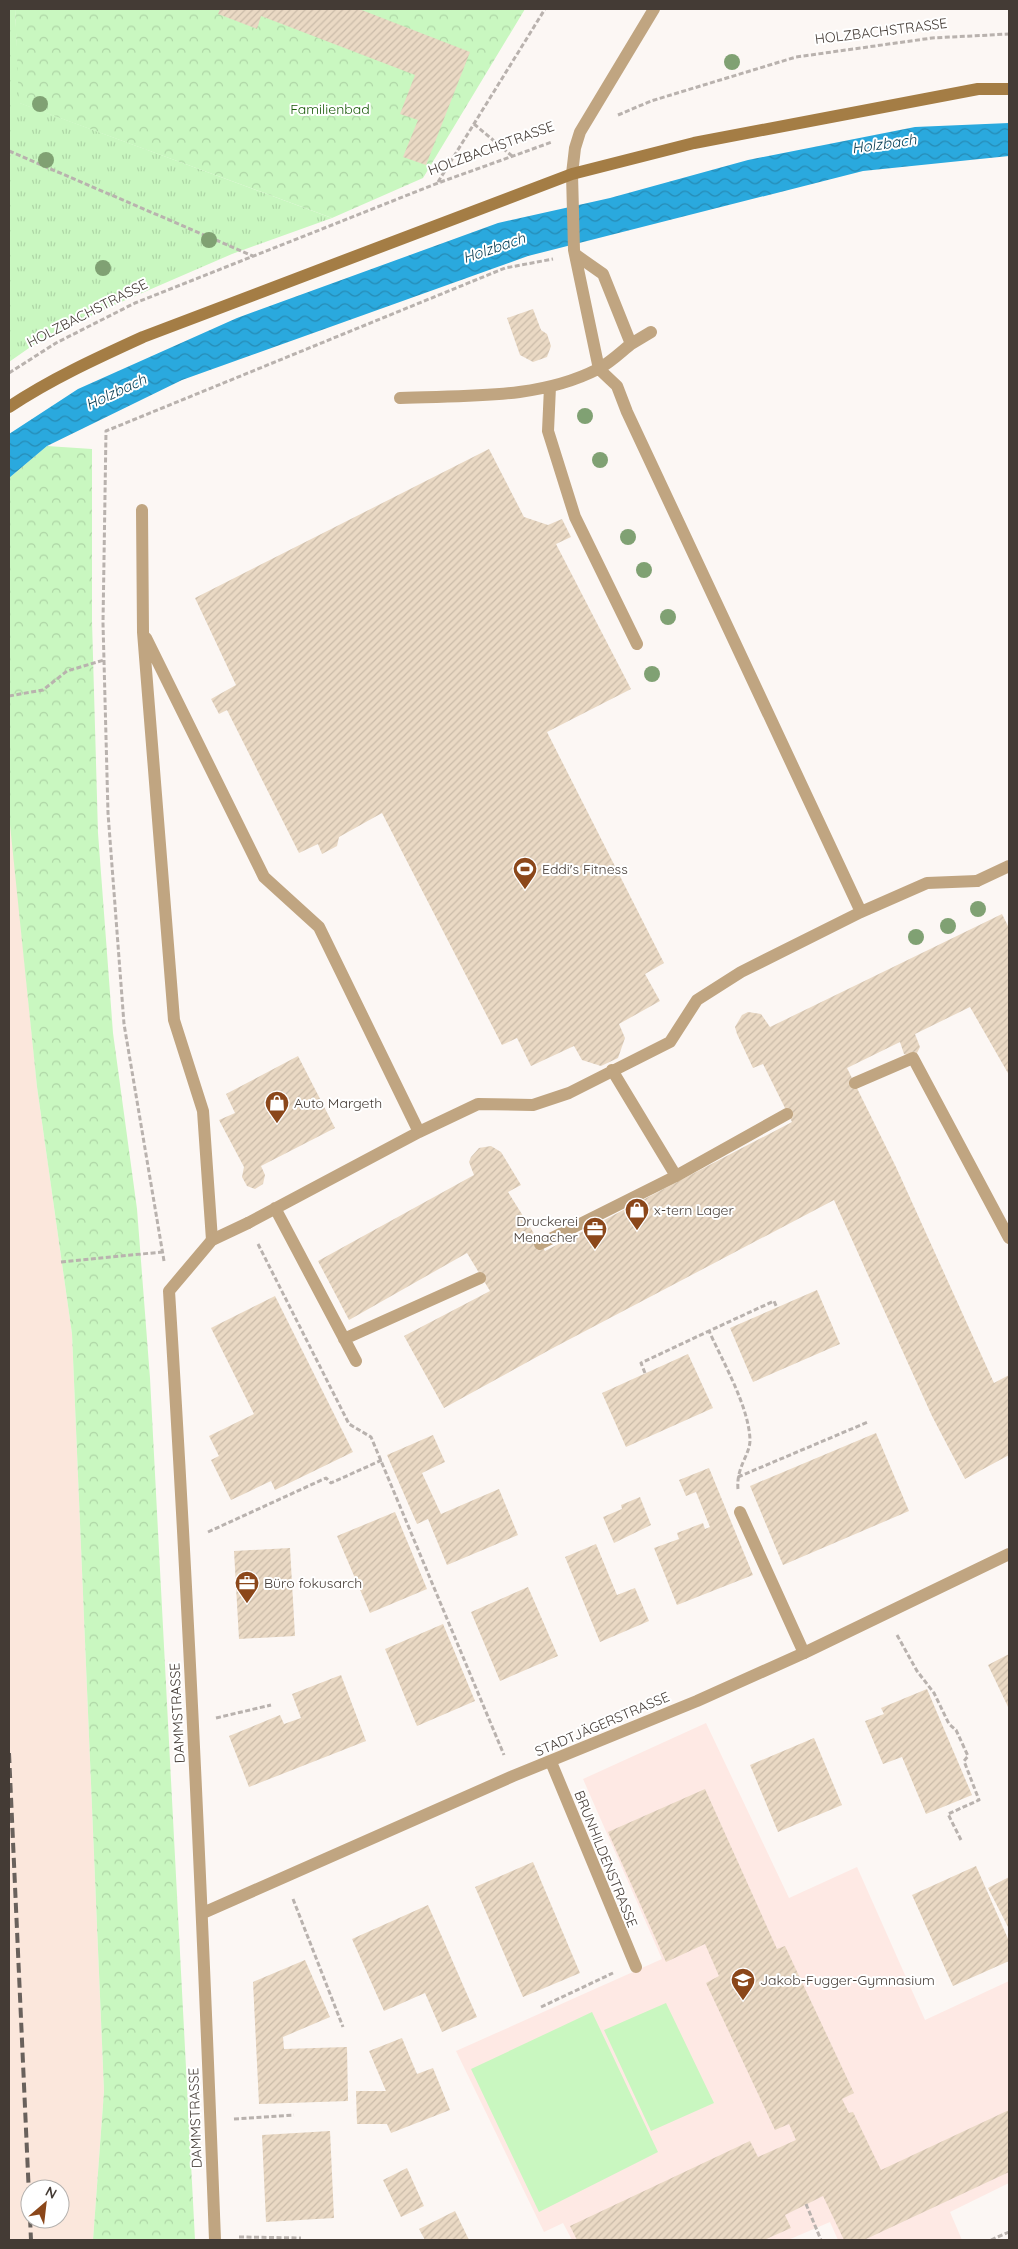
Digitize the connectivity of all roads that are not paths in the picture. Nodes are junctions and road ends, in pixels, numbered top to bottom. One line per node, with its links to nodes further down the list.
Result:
1 (654, 9): 3 (street)
2 (1009, 89): 3 (main road)
3 (572, 174): 4 (street); 10 (main road)
4 (575, 252): 6 (street); 7 (street)
5 (651, 332): 6 (street)
6 (631, 344): 7 (street)
7 (599, 369): 8 (street); 15 (street)
8 (550, 387): 9 (street); 13 (street)
9 (400, 398)
10 (9, 407)
11 (142, 510): 12 (street)
12 (143, 632): 19 (street); 23 (street)
13 (637, 644)
14 (1009, 866): 15 (street)
15 (861, 912): 16 (street)
16 (612, 1070): 19 (street); 20 (street)
17 (855, 1083): 22 (street)
18 (787, 1114): 20 (street)
19 (419, 1132): 21 (street)
20 (676, 1176): 24 (street)
21 (275, 1208): 23 (street); 26 (street)
22 (1009, 1238)
23 (212, 1240): 32 (street, DAMMSTRASSE)
24 (540, 1244)
25 (480, 1278): 26 (street)
26 (344, 1339): 27 (street)
27 (356, 1361)
28 (740, 1512): 30 (street)
29 (1009, 1554): 30 (street, STADTJÄGERSTRASSE)
30 (804, 1653): 31 (street, STADTJÄGERSTRASSE)
31 (551, 1762): 32 (street, STADTJÄGERSTRASSE); 33 (street, BRUNHILDENSTRASSE)
32 (203, 1913): 34 (street, DAMMSTRASSE)
33 (635, 1965)
34 (215, 2238)

